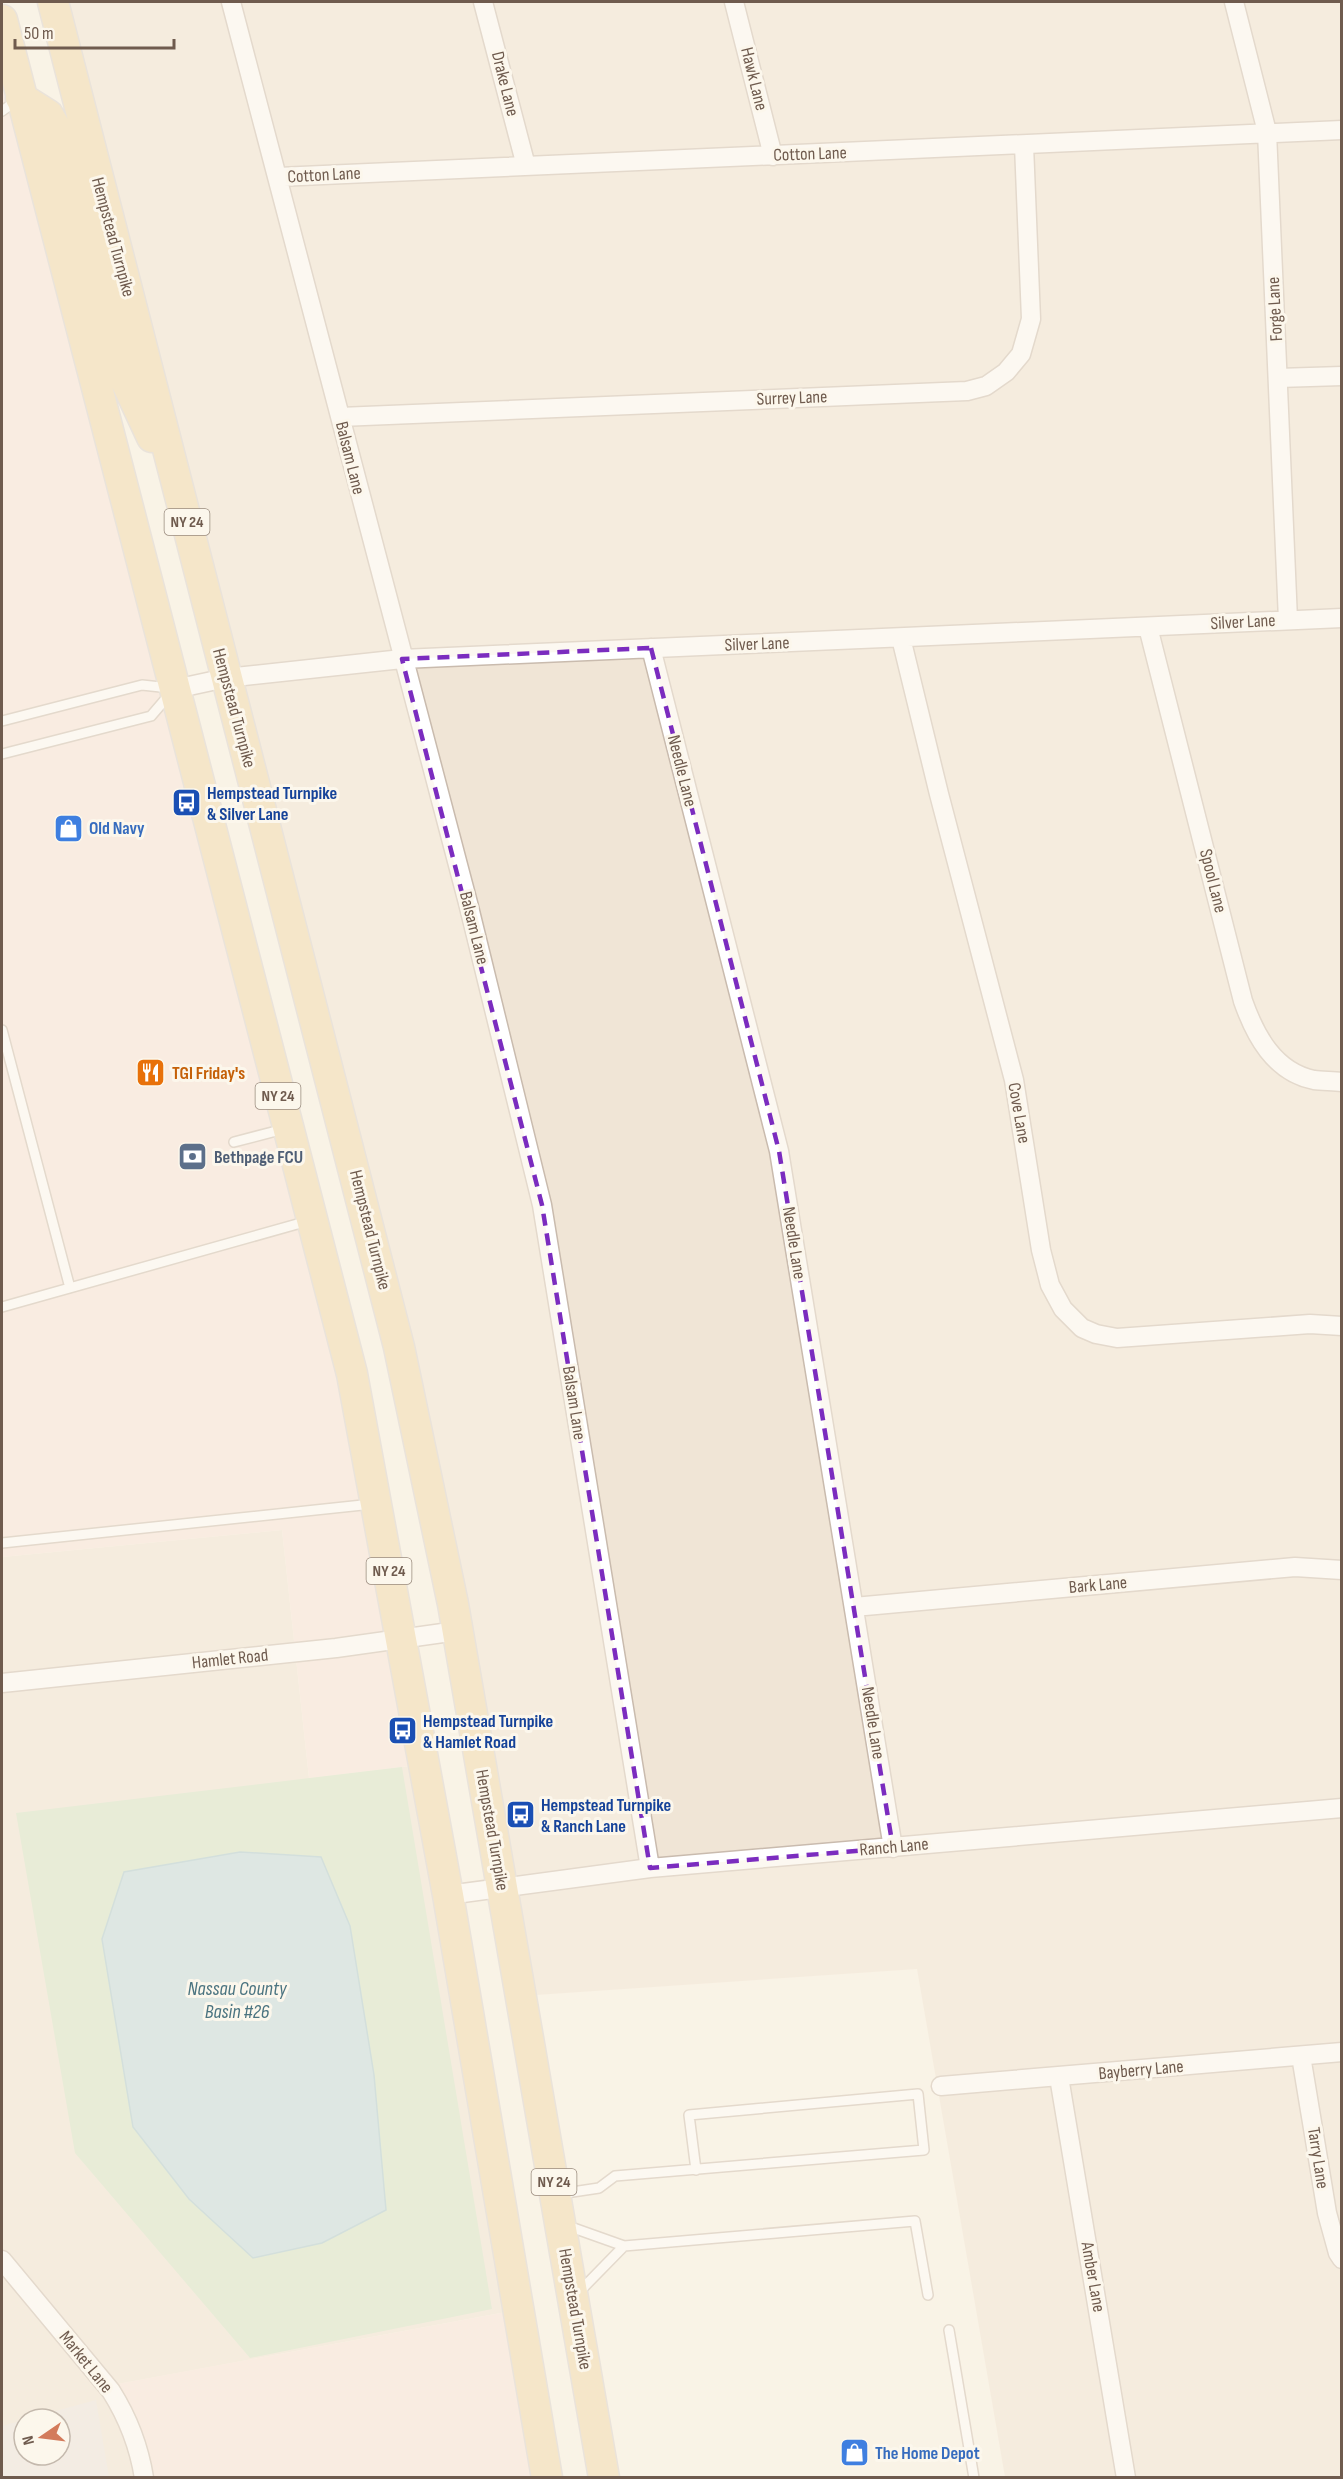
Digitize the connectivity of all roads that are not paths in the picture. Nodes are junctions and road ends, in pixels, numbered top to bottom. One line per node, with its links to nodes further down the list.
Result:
1 (53, 2): 7 (main road, Hempstead Turnpike / NY 24)
2 (231, 2): 14 (street, Balsam Lane)
3 (483, 2): 13 (street, Drake Lane)
4 (734, 2): 12 (street, Hawk Lane)
5 (1234, 2): 10 (street, Forge Lane)
6 (2, 20): 8 (main road, NY 24)
7 (74, 86): 8 (main road); 18 (main road, Hempstead Turnpike / NY 24)
8 (8, 102): 18 (main road); 26 (main road, NY 24)
9 (1341, 130): 10 (street, Cotton Lane)
10 (1266, 132): 11 (street, Cotton Lane); 16 (street, Forge Lane)
11 (1024, 145): 12 (street, Cotton Lane); 17 (street, Surrey Lane)
12 (773, 156): 13 (street, Cotton Lane)
13 (526, 166): 14 (street, Cotton Lane)
14 (278, 177): 17 (street, Balsam Lane)
15 (1341, 376): 16 (street)
16 (1278, 378): 20 (street, Forge Lane)
17 (340, 417): 24 (street, Balsam Lane)
18 (177, 485): 25 (main road, Hempstead Turnpike / NY 24)
19 (1341, 618): 20 (street, Silver Lane)
20 (1288, 620): 21 (street, Silver Lane)
21 (1148, 627): 22 (street, Silver Lane); 30 (street, Spool Lane)
22 (901, 638): 23 (street, Silver Lane); 36 (street, Cove Lane)
23 (651, 648): 24 (street, Silver Lane); 40 (street, Needle Lane)
24 (402, 659): 25 (street, Silver Lane); 46 (street, Balsam Lane)
25 (226, 678): 26 (street, Silver Lane); 41 (main road, Hempstead Turnpike / NY 24)
26 (175, 689): 27 (lane); 28 (lane); 31 (main road, NY 24)
27 (2, 721)
28 (2, 754)
29 (2, 1030): 34 (lane)
30 (1341, 1082)
31 (287, 1128): 32 (lane); 33 (main road, NY 24)
32 (234, 1142)
33 (310, 1220): 34 (lane); 37 (main road, NY 24)
34 (70, 1288): 35 (lane)
35 (2, 1307)
36 (1341, 1326)
37 (377, 1504): 38 (lane); 42 (main road, NY 24)
38 (2, 1543)
39 (1341, 1570): 40 (street, Bark Lane)
40 (854, 1607): 45 (street, Needle Lane)
41 (457, 1631): 42 (street, Hamlet Road); 47 (main road, Hempstead Turnpike / NY 24)
42 (401, 1639): 43 (street, Hamlet Road); 48 (main road, NY 24)
43 (2, 1683)
44 (1341, 1808): 45 (street, Ranch Lane)
45 (893, 1848): 46 (street, Ranch Lane)
46 (650, 1868): 47 (street, Ranch Lane)
47 (501, 1887): 48 (street, Ranch Lane); 54 (main road, Hempstead Turnpike / NY 24)
48 (448, 1895): 63 (main road, NY 24)
49 (1341, 2052): 50 (street, Bayberry Lane)
50 (1302, 2056): 51 (street, Bayberry Lane); 57 (street, Tarry Lane)
51 (1059, 2077): 52 (street, Bayberry Lane); 66 (street, Amber Lane)
52 (941, 2086)
53 (696, 2170): 53 (lane); 54 (lane)
54 (556, 2194): 55 (main road, Hempstead Turnpike / NY 24)
55 (560, 2224): 56 (lane); 60 (main road, Hempstead Turnpike / NY 24)
56 (624, 2246): 59 (lane); 60 (lane)
57 (1341, 2259)
58 (2, 2260): 62 (street, Market Lane)
59 (928, 2295)
60 (573, 2298): 64 (main road, Hempstead Turnpike / NY 24)
61 (949, 2330): 65 (lane)
62 (144, 2478)
63 (546, 2478)
64 (604, 2478)
65 (975, 2478)
66 (1126, 2478)

